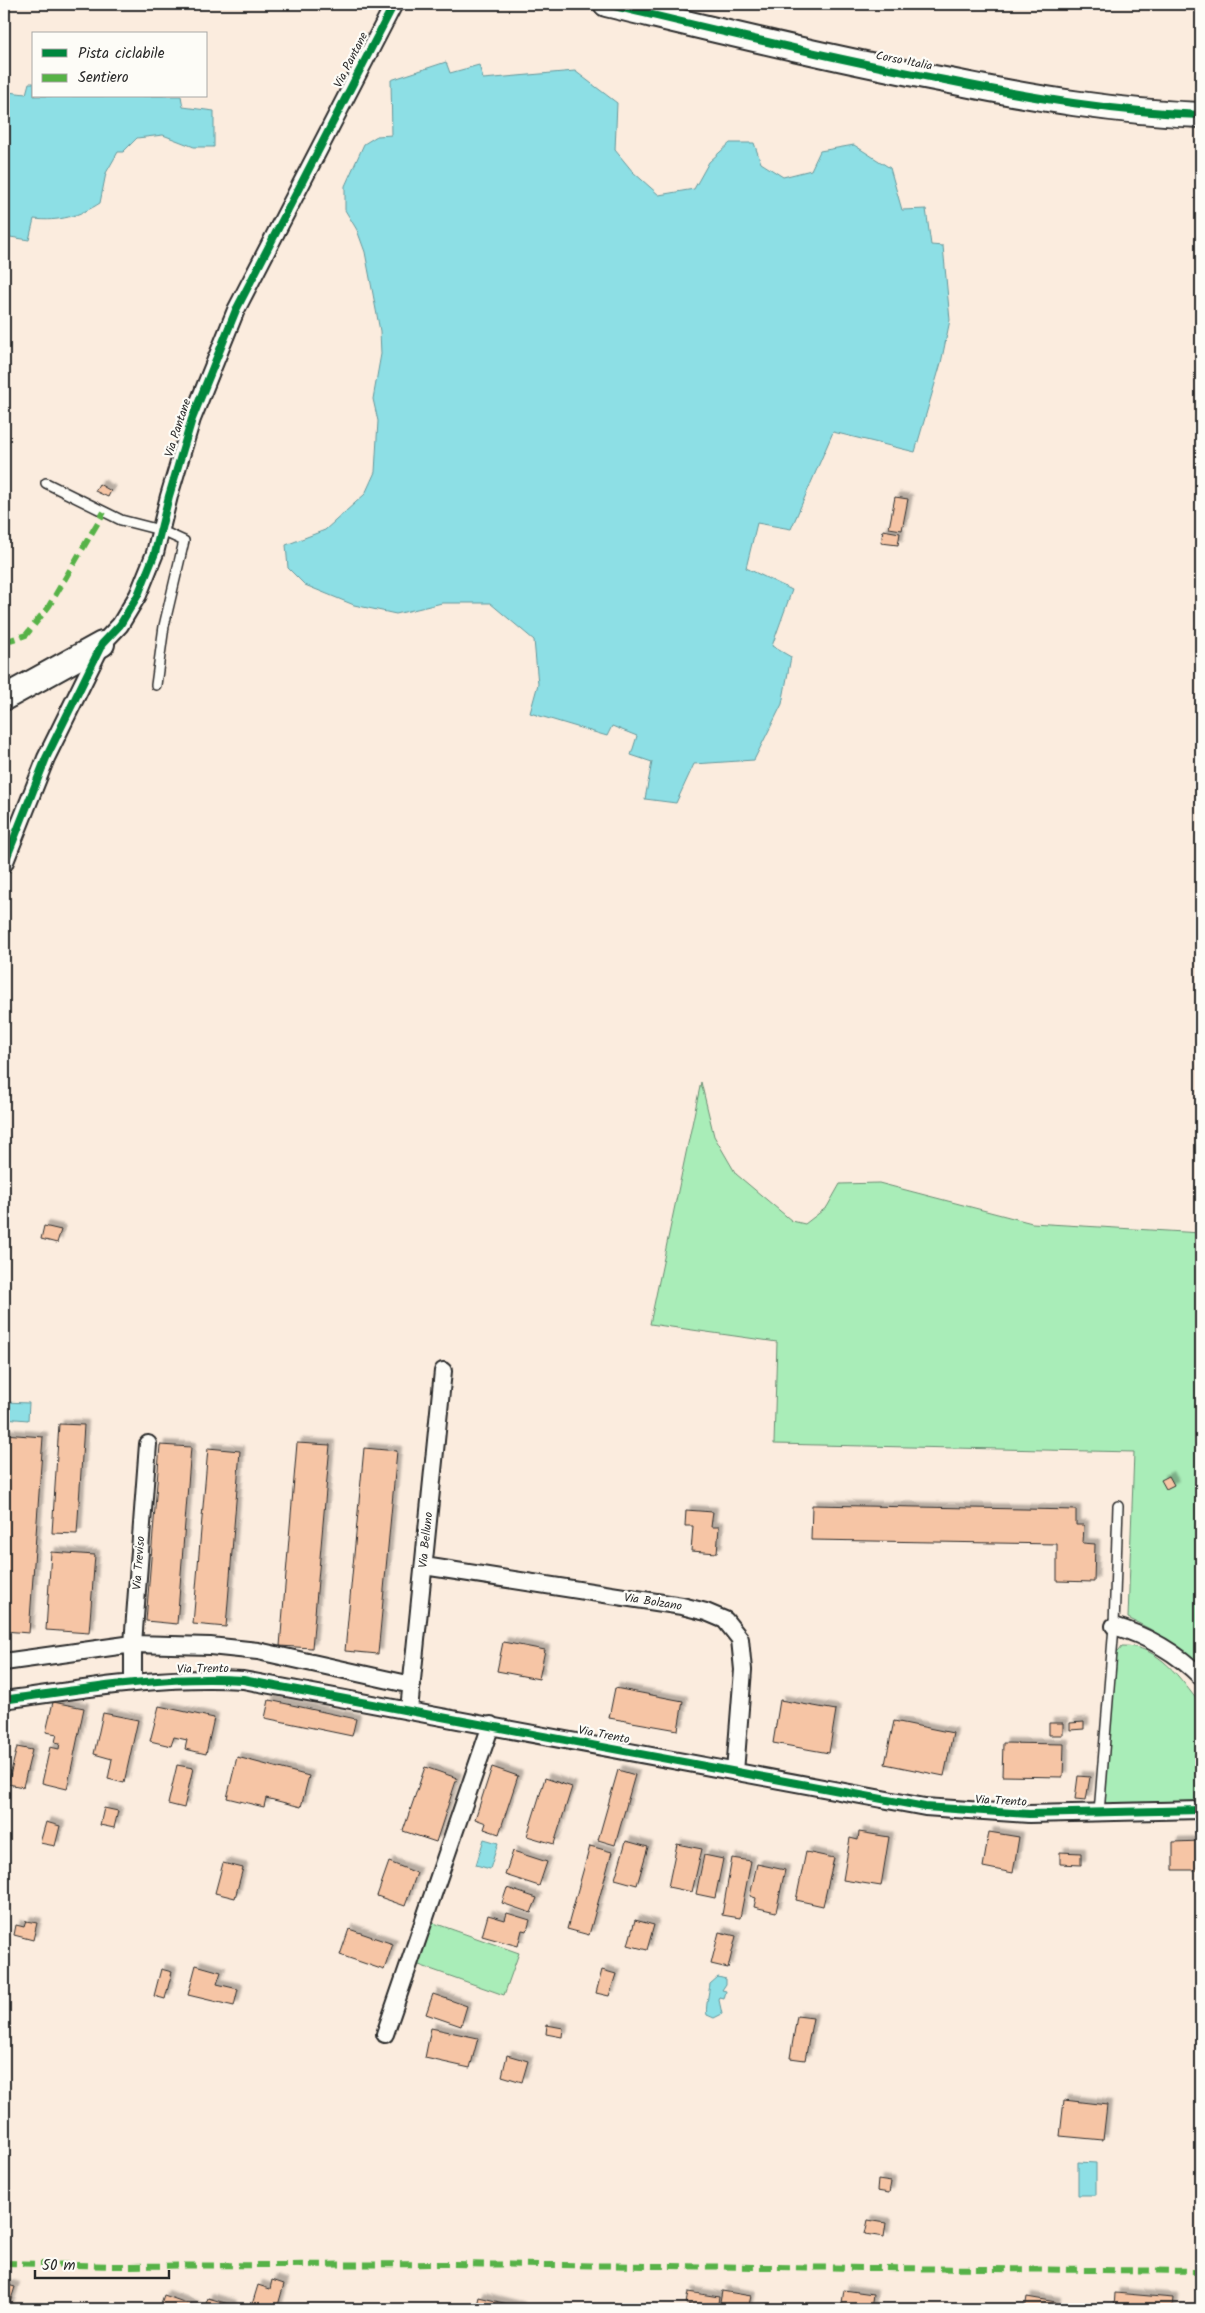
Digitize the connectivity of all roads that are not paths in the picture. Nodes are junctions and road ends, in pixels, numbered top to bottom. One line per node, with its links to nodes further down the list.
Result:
1 (394, 4): 5 (street, Via Pantane)
2 (606, 4): 3 (street, Corso Italia)
3 (1201, 116)
4 (46, 483): 5 (lane)
5 (160, 530): 6 (street, Via Pantane); 7 (lane)
6 (102, 644): 8 (street); 9 (street, Via Pantane)
7 (156, 686)
8 (4, 698)
9 (4, 864)
10 (443, 1371): 13 (street, Via Belluno)
11 (148, 1444): 15 (street, Via Treviso)
12 (1118, 1506): 14 (lane)
13 (424, 1566): 19 (street, Via Belluno); 23 (street, Via Bolzano)
14 (1114, 1626): 17 (street); 25 (lane)
15 (133, 1644): 16 (street); 18 (street, Via Treviso); 19 (street)
16 (4, 1662)
17 (1201, 1677)
18 (133, 1683): 20 (street, Via Trento); 21 (street, Via Trento)
19 (412, 1685): 21 (street, Via Belluno)
20 (4, 1700)
21 (409, 1710): 22 (street, Via Trento)
22 (491, 1725): 23 (street, Via Trento); 26 (street)
23 (735, 1772): 25 (street, Via Trento)
24 (1201, 1810): 25 (street, Via Trento)
25 (1099, 1813)
26 (386, 2034)

